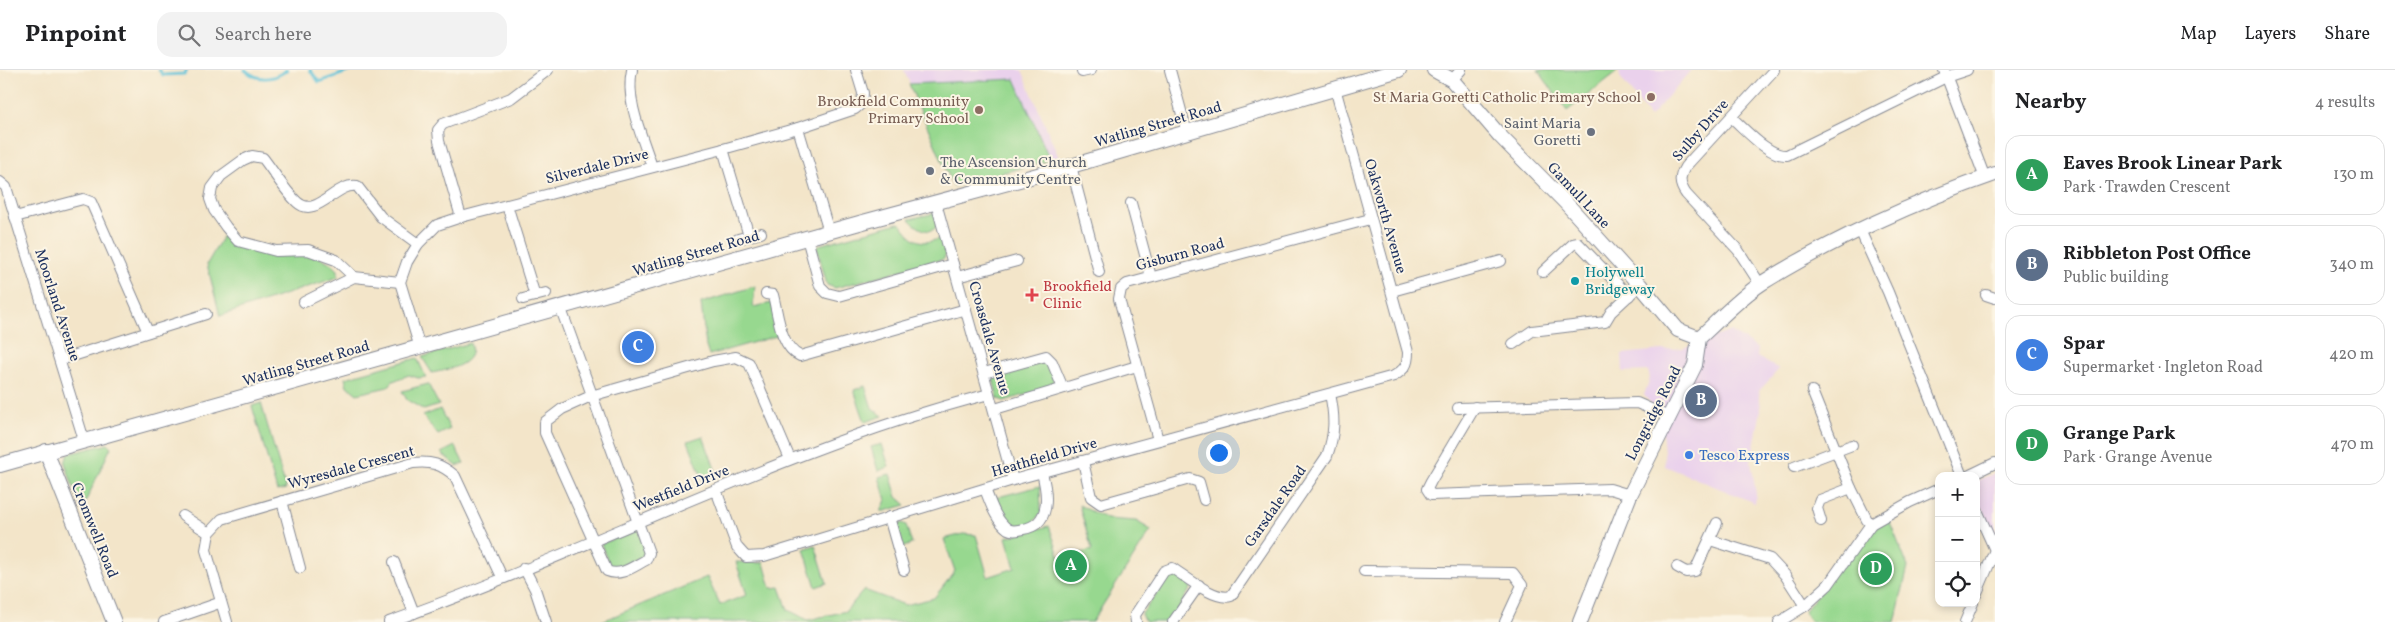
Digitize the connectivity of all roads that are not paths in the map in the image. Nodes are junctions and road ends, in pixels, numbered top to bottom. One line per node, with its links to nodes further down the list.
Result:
1 (548, 70): 25 (street)
2 (632, 70): 19 (street)
3 (856, 70): 15 (street, Silverdale Drive)
4 (1082, 70): 5 (street)
5 (1091, 70)
6 (1170, 70): 16 (street)
7 (1399, 70): 13 (street, Watling Street Road)
8 (1436, 70): 12 (street, Gamull Lane)
9 (1774, 70): 14 (street, Sulby Drive)
10 (1967, 70): 11 (street)
11 (1945, 74): 14 (street); 20 (street)
12 (1456, 75): 45 (street, Gamull Lane)
13 (1335, 88): 16 (street, Watling Street Road); 27 (street, Oakworth Avenue)
14 (1731, 117): 44 (street, Sulby Drive)
15 (798, 128): 17 (street, Silverdale Drive); 29 (street)
16 (1187, 133): 18 (street, Watling Street Road)
17 (722, 149): 19 (street, Silverdale Drive); 31 (street)
18 (1070, 166): 23 (street, Watling Street Road); 38 (street)
19 (652, 167): 24 (street, Silverdale Drive)
20 (1990, 176): 28 (street)
21 (0, 182): 26 (street, Moorland Avenue)
22 (1132, 202): 42 (street)
23 (936, 204): 29 (street, Watling Street Road); 37 (street, Croasdale Avenue)
24 (507, 205): 25 (street, Silverdale Drive); 49 (street)
25 (461, 216): 34 (street, Silverdale Drive)
26 (15, 217): 56 (street); 61 (street, Moorland Avenue)
27 (1370, 219): 42 (street, Gisburn Road); 46 (street, Oakworth Avenue)
28 (1860, 230): 44 (street); 83 (street)
29 (829, 232): 32 (street, Watling Street Road)
30 (761, 233): 31 (street)
31 (749, 236): 33 (street)
32 (807, 238): 37 (street); 53 (street, Watling Street Road)
33 (738, 239)
34 (418, 244): 41 (street); 43 (street, Silverdale Drive)
35 (1017, 261): 40 (street)
36 (1501, 261): 46 (street)
37 (954, 264): 40 (street, Croasdale Avenue)
38 (1099, 272)
39 (1543, 272): 50 (street)
40 (957, 277): 54 (street, Croasdale Avenue)
41 (354, 278): 43 (street); 52 (street)
42 (1151, 278): 62 (street, Gisburn Road)
43 (400, 282): 59 (street)
44 (1760, 284): 57 (street)
45 (1640, 285): 50 (street); 57 (street, Gamull Lane)
46 (1392, 291): 60 (street, Oakworth Avenue)
47 (546, 293): 49 (street)
48 (766, 294): 54 (street)
49 (535, 296): 51 (street)
50 (1629, 296): 58 (street)
51 (523, 299)
52 (304, 302)
53 (561, 309): 59 (street, Watling Street Road); 68 (street)
54 (966, 309): 63 (street, Croasdale Avenue)
55 (206, 314): 56 (street)
56 (148, 332): 61 (street)
57 (1699, 338): 72 (street, Longridge Road)
58 (1513, 344)
59 (420, 348): 73 (street, Watling Street Road)
60 (1408, 352): 67 (street, Heathfield Drive)
61 (60, 360): 73 (street, Moorland Avenue)
62 (1137, 366): 64 (street); 74 (street, Gisburn Road)
63 (984, 372): 64 (street); 66 (street, Croasdale Avenue)
64 (1063, 388): 71 (street)
65 (1812, 391): 77 (street)
66 (989, 394): 71 (street, Croasdale Avenue); 78 (street, Westfield Drive)
67 (1330, 394): 74 (street, Heathfield Drive); 112 (street, Garsdale Road)
68 (591, 396): 78 (street); 98 (street); 102 (street)
69 (1475, 407): 70 (street); 72 (street); 91 (street)
70 (1458, 408)
71 (995, 409): 86 (street, Croasdale Avenue)
72 (1669, 417): 91 (street, Longridge Road)
73 (84, 440): 76 (street, Watling Street Road)
74 (1158, 440): 79 (street, Heathfield Drive)
75 (1852, 445): 77 (street)
76 (46, 451): 81 (street, Watling Street Road); 118 (street, Cromwell Road)
77 (1836, 451): 82 (street); 87 (street)
78 (790, 459): 89 (street, Westfield Drive)
79 (1083, 461): 85 (street, Heathfield Drive); 92 (street)
80 (1995, 463): 84 (street)
81 (0, 465)
82 (1794, 467)
83 (1960, 472)
84 (1976, 472)
85 (1042, 473): 86 (street, Heathfield Drive); 88 (street)
86 (1013, 480): 88 (street, Heathfield Drive)
87 (1851, 488): 97 (street); 100 (street)
88 (985, 489): 95 (street, Heathfield Drive)
89 (716, 490): 95 (street, Heathfield Drive); 98 (street, Westfield Drive)
90 (1935, 491): 100 (street)
91 (1630, 495): 126 (street, Longridge Road)
92 (1204, 500)
93 (282, 501): 101 (street, Wyresdale Crescent); 107 (street); 111 (street, Wyresdale Crescent)
94 (183, 516): 101 (street)
95 (889, 517): 109 (street)
96 (1980, 517): 104 (street)
97 (1821, 521)
98 (639, 522): 102 (street, Westfield Drive); 102 (street)
99 (1717, 523): 103 (street)
100 (1871, 524): 115 (street)
101 (209, 533): 114 (street)
102 (592, 540): 108 (street, Westfield Drive)
103 (1710, 540): 106 (street); 115 (street)
104 (1995, 550): 113 (street)
105 (394, 562): 117 (street)
106 (1677, 567)
107 (300, 568)
108 (524, 568): 111 (street, Westfield Drive); 122 (street)
109 (904, 570)
110 (1364, 571): 125 (street)
111 (502, 577): 117 (street, Westfield Drive)
112 (1199, 585): 123 (street, Garsdale Road); 124 (street)
113 (1980, 586)
114 (220, 603): 119 (street); 120 (street)
115 (1805, 606): 127 (street)
116 (1971, 607): 128 (street)
117 (414, 613): 121 (street, Westfield Drive)
118 (114, 622)
119 (164, 622)
120 (227, 622)
121 (389, 622)
122 (546, 622)
123 (1136, 622)
124 (1173, 622)
125 (1505, 622)
126 (1580, 622)
127 (1779, 622)
128 (1965, 622)

